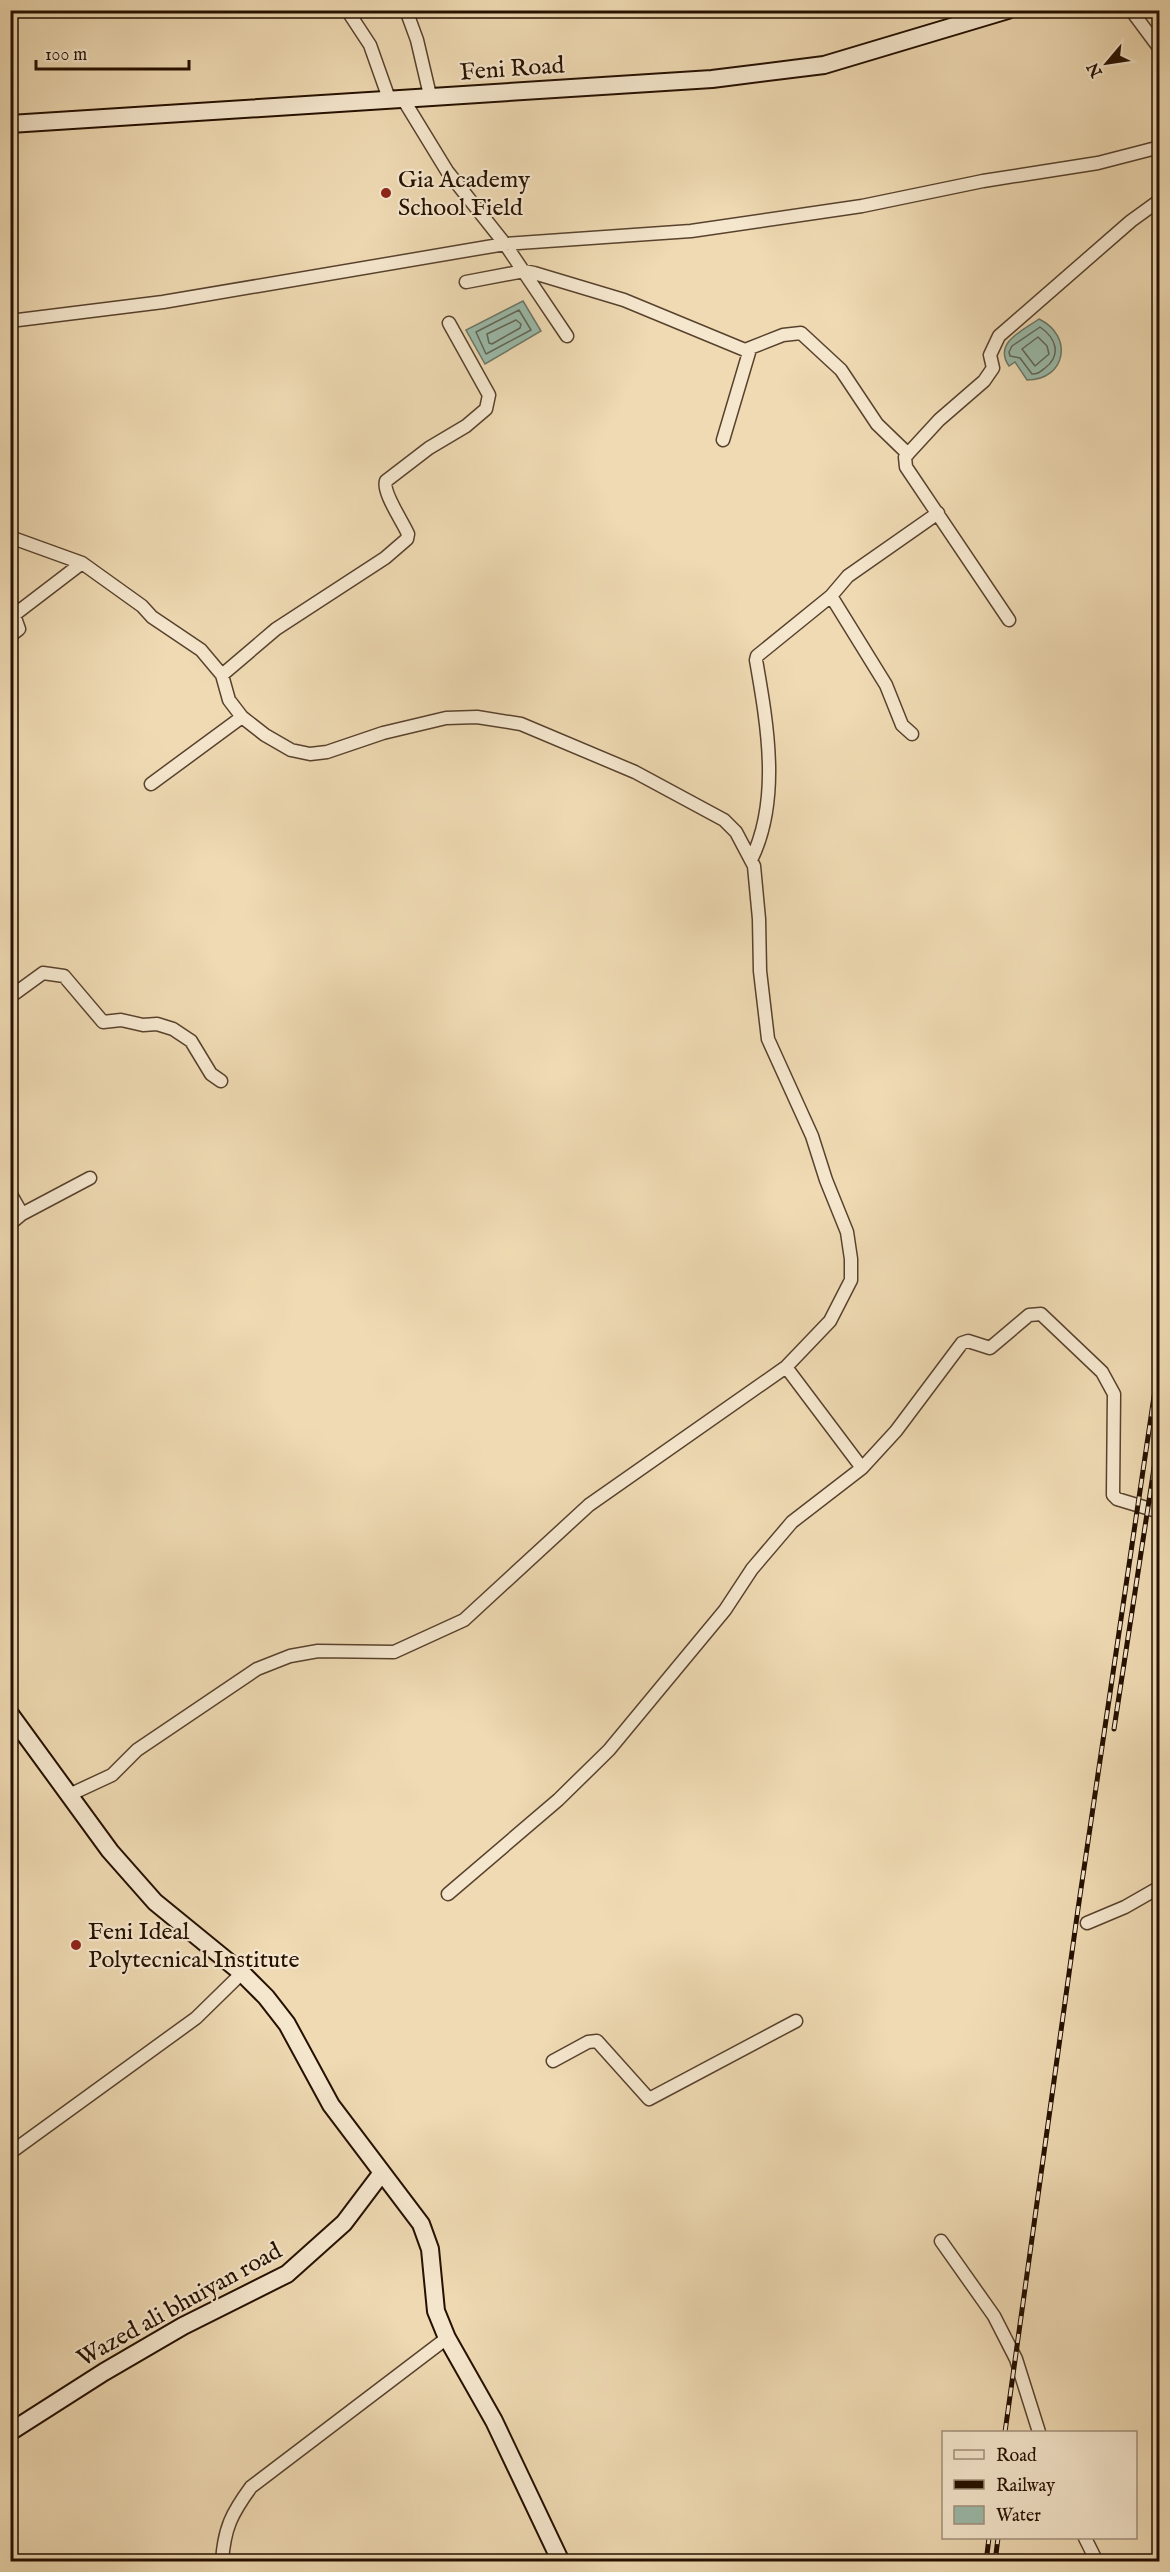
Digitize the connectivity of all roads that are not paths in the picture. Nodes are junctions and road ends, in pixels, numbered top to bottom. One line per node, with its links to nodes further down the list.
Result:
1 (347, 10): 8 (street)
2 (406, 10): 7 (street)
3 (973, 10): 7 (main road)
4 (1008, 10): 8 (main road, Feni Road)
5 (1131, 10): 6 (street)
6 (1160, 49)
7 (429, 91): 8 (main road)
8 (395, 96): 9 (main road); 10 (main road, Feni Road); 13 (street)
9 (10, 116)
10 (10, 124)
11 (1160, 147): 13 (street)
12 (1160, 200): 21 (street)
13 (505, 244): 14 (street); 16 (street)
14 (524, 272): 15 (street); 18 (street); 19 (street)
15 (466, 282)
16 (10, 321)
17 (449, 323): 28 (street)
18 (567, 336)
19 (750, 349): 20 (street); 21 (street)
20 (723, 440)
21 (908, 454): 22 (street)
22 (938, 513): 25 (street); 26 (street)
23 (10, 537): 24 (street)
24 (82, 563): 27 (street); 28 (street)
25 (831, 596): 30 (street); 32 (street)
26 (1009, 620)
27 (10, 636)
28 (222, 675): 29 (street)
29 (242, 717): 31 (street); 32 (street)
30 (912, 734)
31 (151, 784)
32 (751, 860): 39 (street)
33 (10, 998): 34 (street)
34 (221, 1081)
35 (90, 1178): 37 (street)
36 (10, 1193): 37 (street)
37 (22, 1214): 38 (street)
38 (10, 1224)
39 (786, 1367): 40 (street); 43 (street)
40 (862, 1468): 41 (street); 45 (street)
41 (1160, 1512)
42 (10, 1714): 43 (main road)
43 (69, 1795): 47 (main road)
44 (1160, 1887): 46 (street)
45 (448, 1894)
46 (1087, 1923)
47 (242, 1973): 50 (street); 51 (main road)
48 (796, 2021): 49 (street)
49 (553, 2061)
50 (10, 2153)
51 (381, 2174): 53 (main road); 55 (main road, Wazed ali bhuiyan road)
52 (941, 2241): 54 (street)
53 (447, 2338): 57 (street); 58 (main road)
54 (1038, 2431)
55 (10, 2432)
56 (1086, 2539): 59 (street)
57 (222, 2562)
58 (561, 2562)
59 (1097, 2562)

